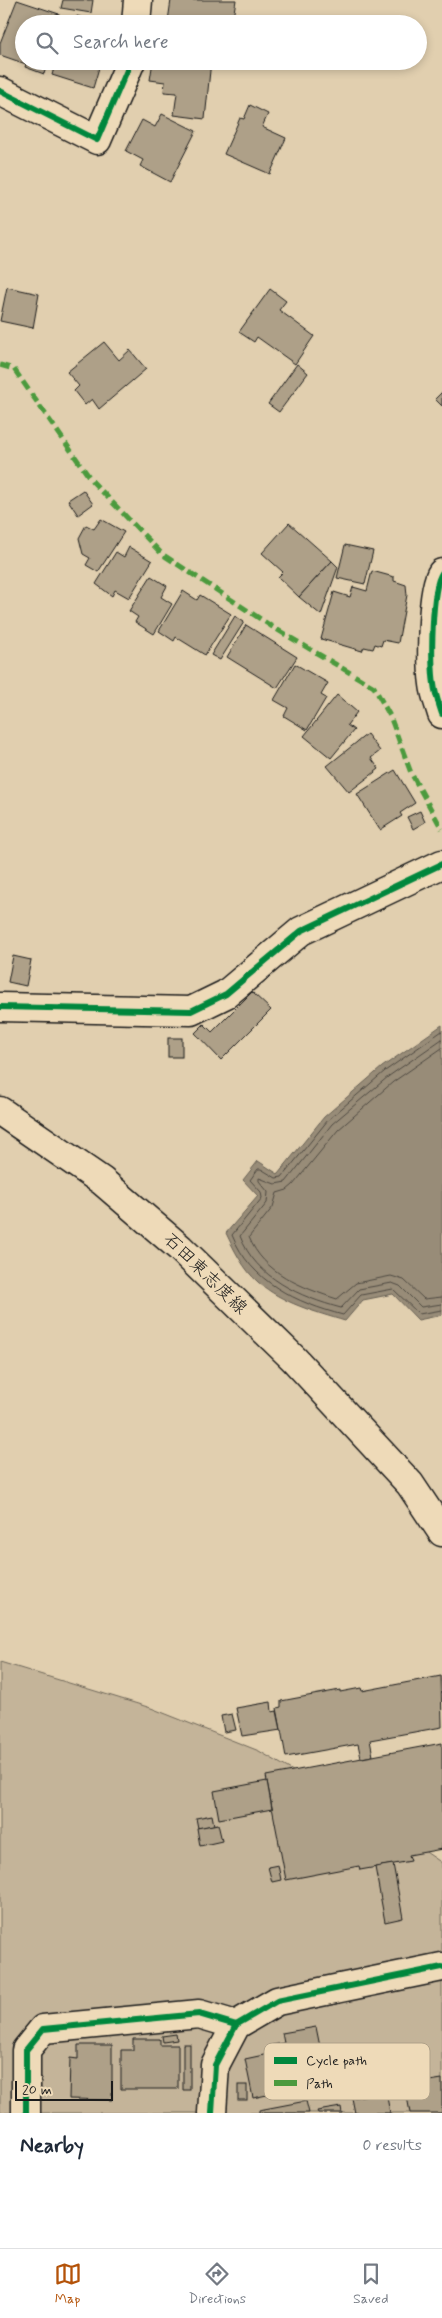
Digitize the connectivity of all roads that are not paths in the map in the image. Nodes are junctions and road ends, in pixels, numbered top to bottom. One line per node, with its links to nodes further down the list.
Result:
1 (138, 0): 2 (street)
2 (137, 15)
3 (127, 70): 4 (street)
4 (0, 91)
5 (442, 573): 6 (street)
6 (442, 714)
7 (442, 864): 8 (street)
8 (0, 1007)
9 (0, 1111): 10 (street, 石田東志度線)
10 (442, 1532)
11 (442, 1967): 12 (street)
12 (236, 2025): 13 (street); 14 (street)
13 (26, 2113)
14 (212, 2113)

